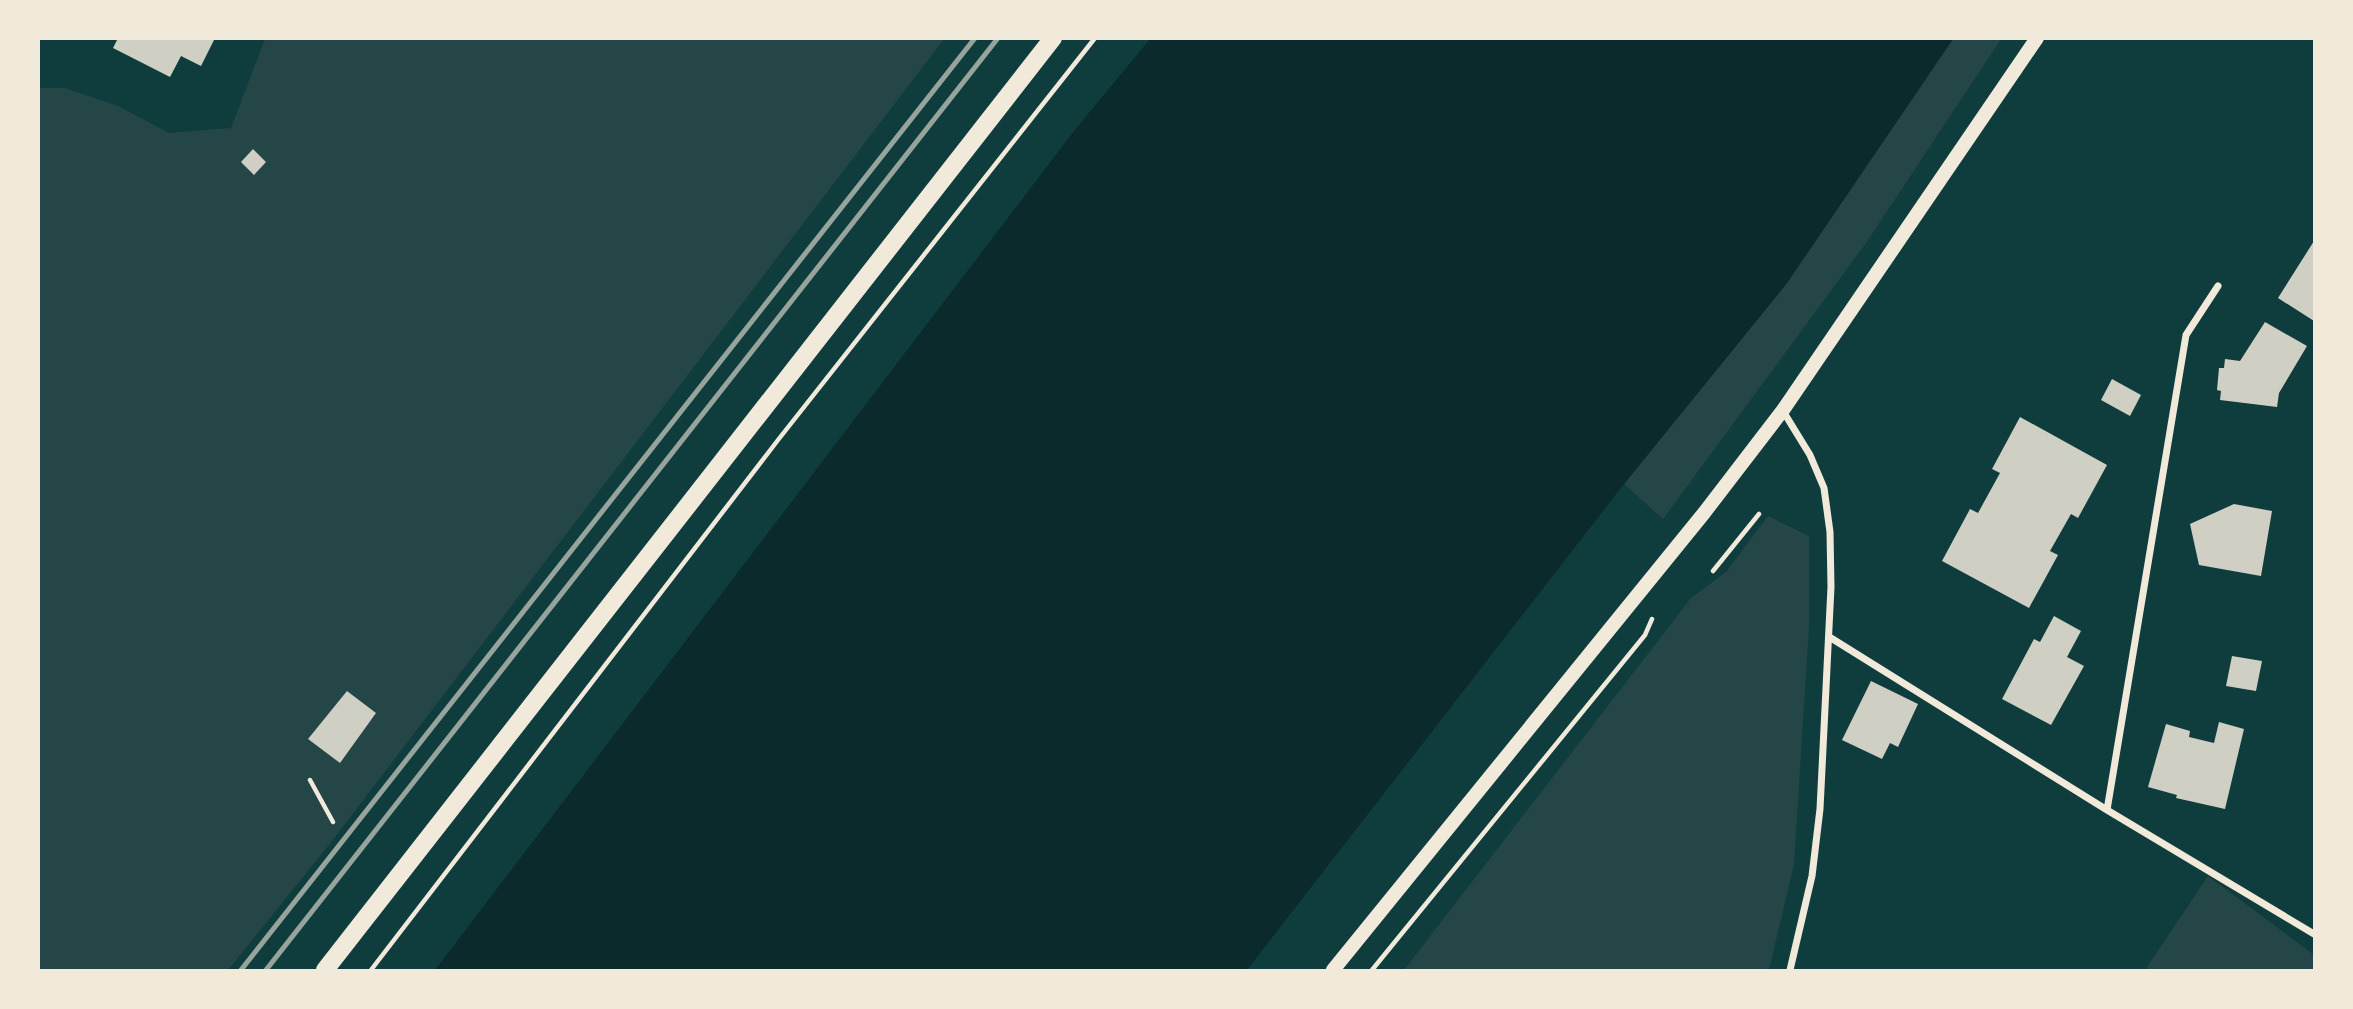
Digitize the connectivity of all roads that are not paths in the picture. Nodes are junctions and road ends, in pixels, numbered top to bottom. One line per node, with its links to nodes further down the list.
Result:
1 (1053, 38): 8 (main road)
2 (2037, 38): 4 (main road)
3 (2218, 286): 6 (street)
4 (1783, 410): 5 (street); 9 (main road)
5 (1831, 638): 6 (street); 10 (street)
6 (2107, 810): 7 (street)
7 (2315, 934)
8 (325, 971)
9 (1334, 971)
10 (1790, 971)

